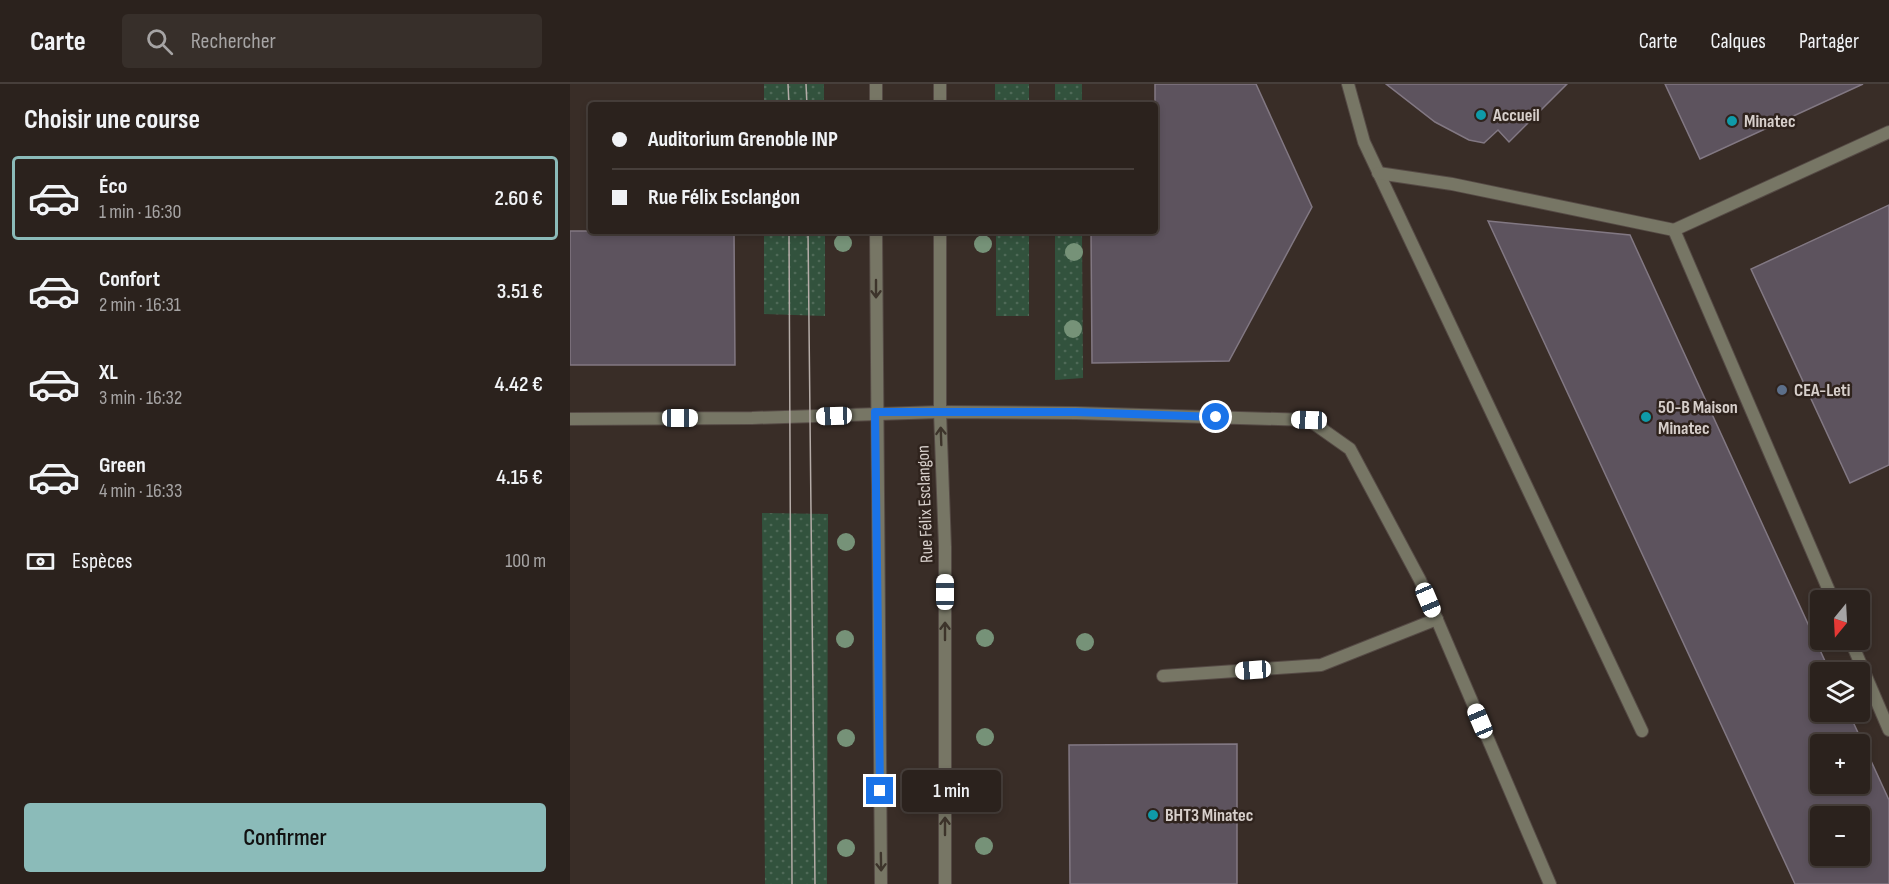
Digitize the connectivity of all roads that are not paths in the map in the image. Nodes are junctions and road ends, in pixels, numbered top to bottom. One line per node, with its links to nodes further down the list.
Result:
1 (876, 84): 4 (street)
2 (940, 84): 5 (street)
3 (1348, 84): 7 (street)
4 (876, 102)
5 (940, 102)
6 (1889, 132): 8 (street)
7 (1378, 173): 8 (street); 19 (street)
8 (1674, 230): 14 (street)
9 (876, 234): 11 (street, one-way to 11)
10 (940, 234): 12 (street, Rue Félix Esclangon)
11 (875, 412): 12 (street); 13 (street); 20 (street, one-way to 20)
12 (940, 412): 15 (street); 21 (street, Rue Félix Esclangon, one-way to 12)
13 (570, 419)
14 (1829, 590)
15 (1437, 619): 17 (street); 22 (street)
16 (1855, 650): 18 (street)
17 (1163, 676)
18 (1889, 730)
19 (1642, 731)
20 (881, 884)
21 (945, 884)
22 (1551, 884)

